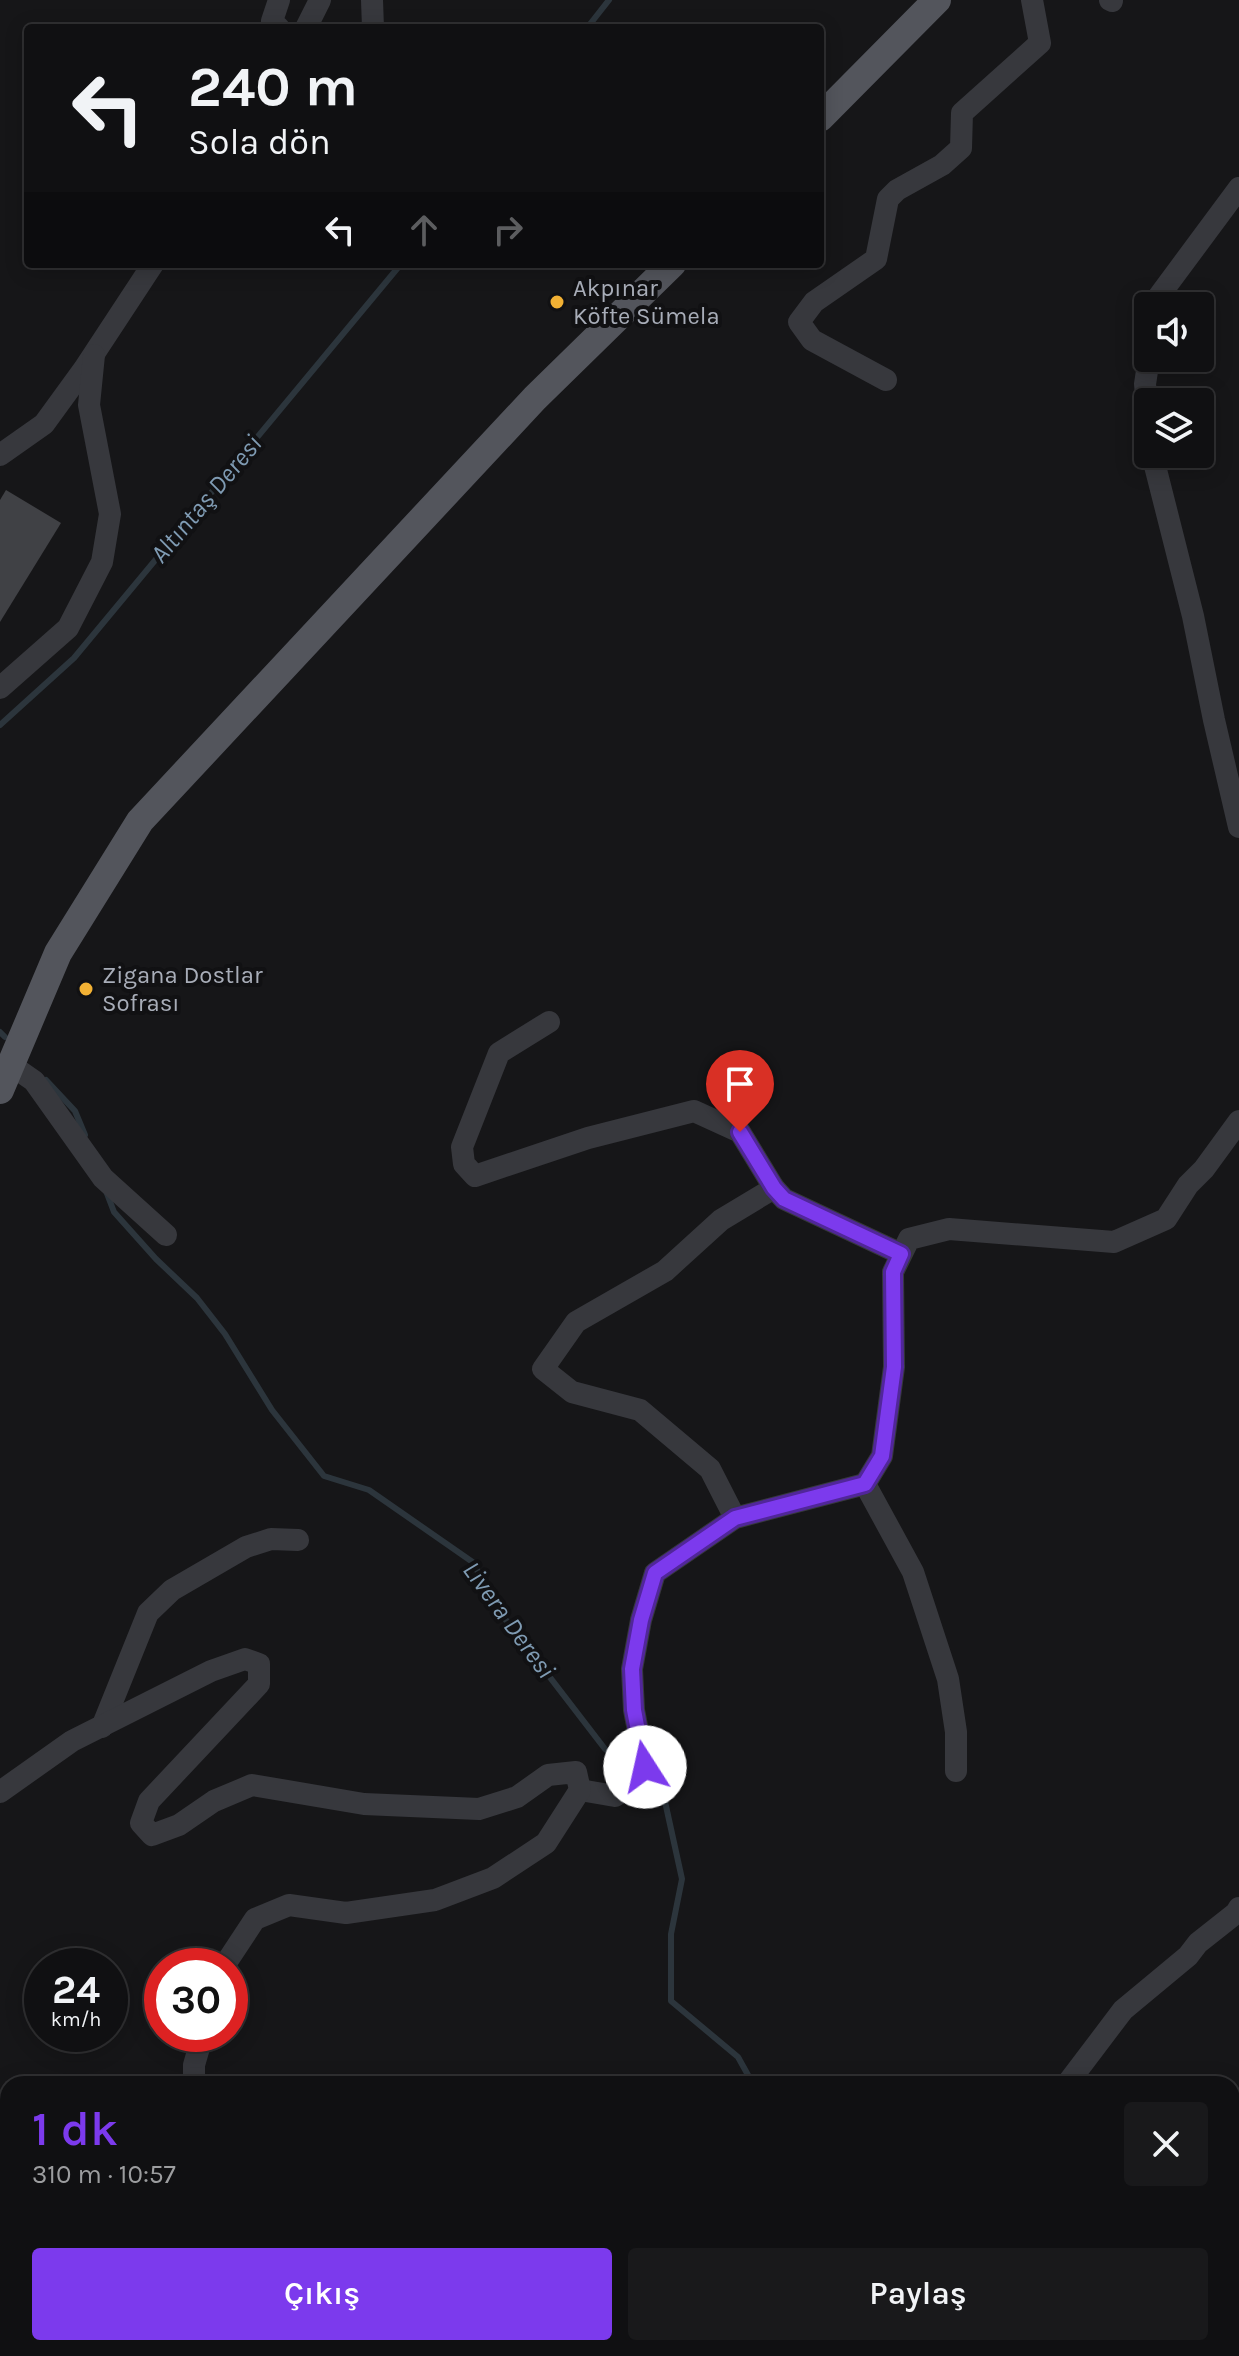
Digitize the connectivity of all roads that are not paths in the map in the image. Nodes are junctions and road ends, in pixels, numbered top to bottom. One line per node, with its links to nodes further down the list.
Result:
1 (279, 0): 6 (street)
2 (320, 0): 7 (street)
3 (372, 0): 8 (street)
4 (937, 0): 9 (main road)
5 (1032, 0): 15 (street)
6 (275, 24)
7 (308, 24)
8 (373, 24)
9 (824, 114)
10 (1239, 188): 13 (street)
11 (150, 268): 14 (street)
12 (668, 268): 21 (main road)
13 (1162, 292)
14 (94, 355): 16 (street); 18 (street)
15 (886, 380)
16 (0, 455)
17 (1156, 468): 19 (street)
18 (0, 688)
19 (1239, 827)
20 (549, 1022): 23 (street)
21 (5, 1077): 24 (street)
22 (1239, 1121): 25 (street)
23 (774, 1188): 25 (street); 27 (street)
24 (166, 1235)
25 (901, 1254): 26 (street)
26 (865, 1484): 27 (street); 30 (street)
27 (735, 1518): 31 (street)
28 (298, 1540): 29 (street)
29 (102, 1727): 31 (street); 32 (street)
30 (956, 1771)
31 (580, 1790): 34 (street)
32 (0, 1792)
33 (1238, 1910): 37 (street)
34 (236, 1948)
35 (198, 2052): 36 (street)
36 (194, 2076)
37 (1073, 2076)

